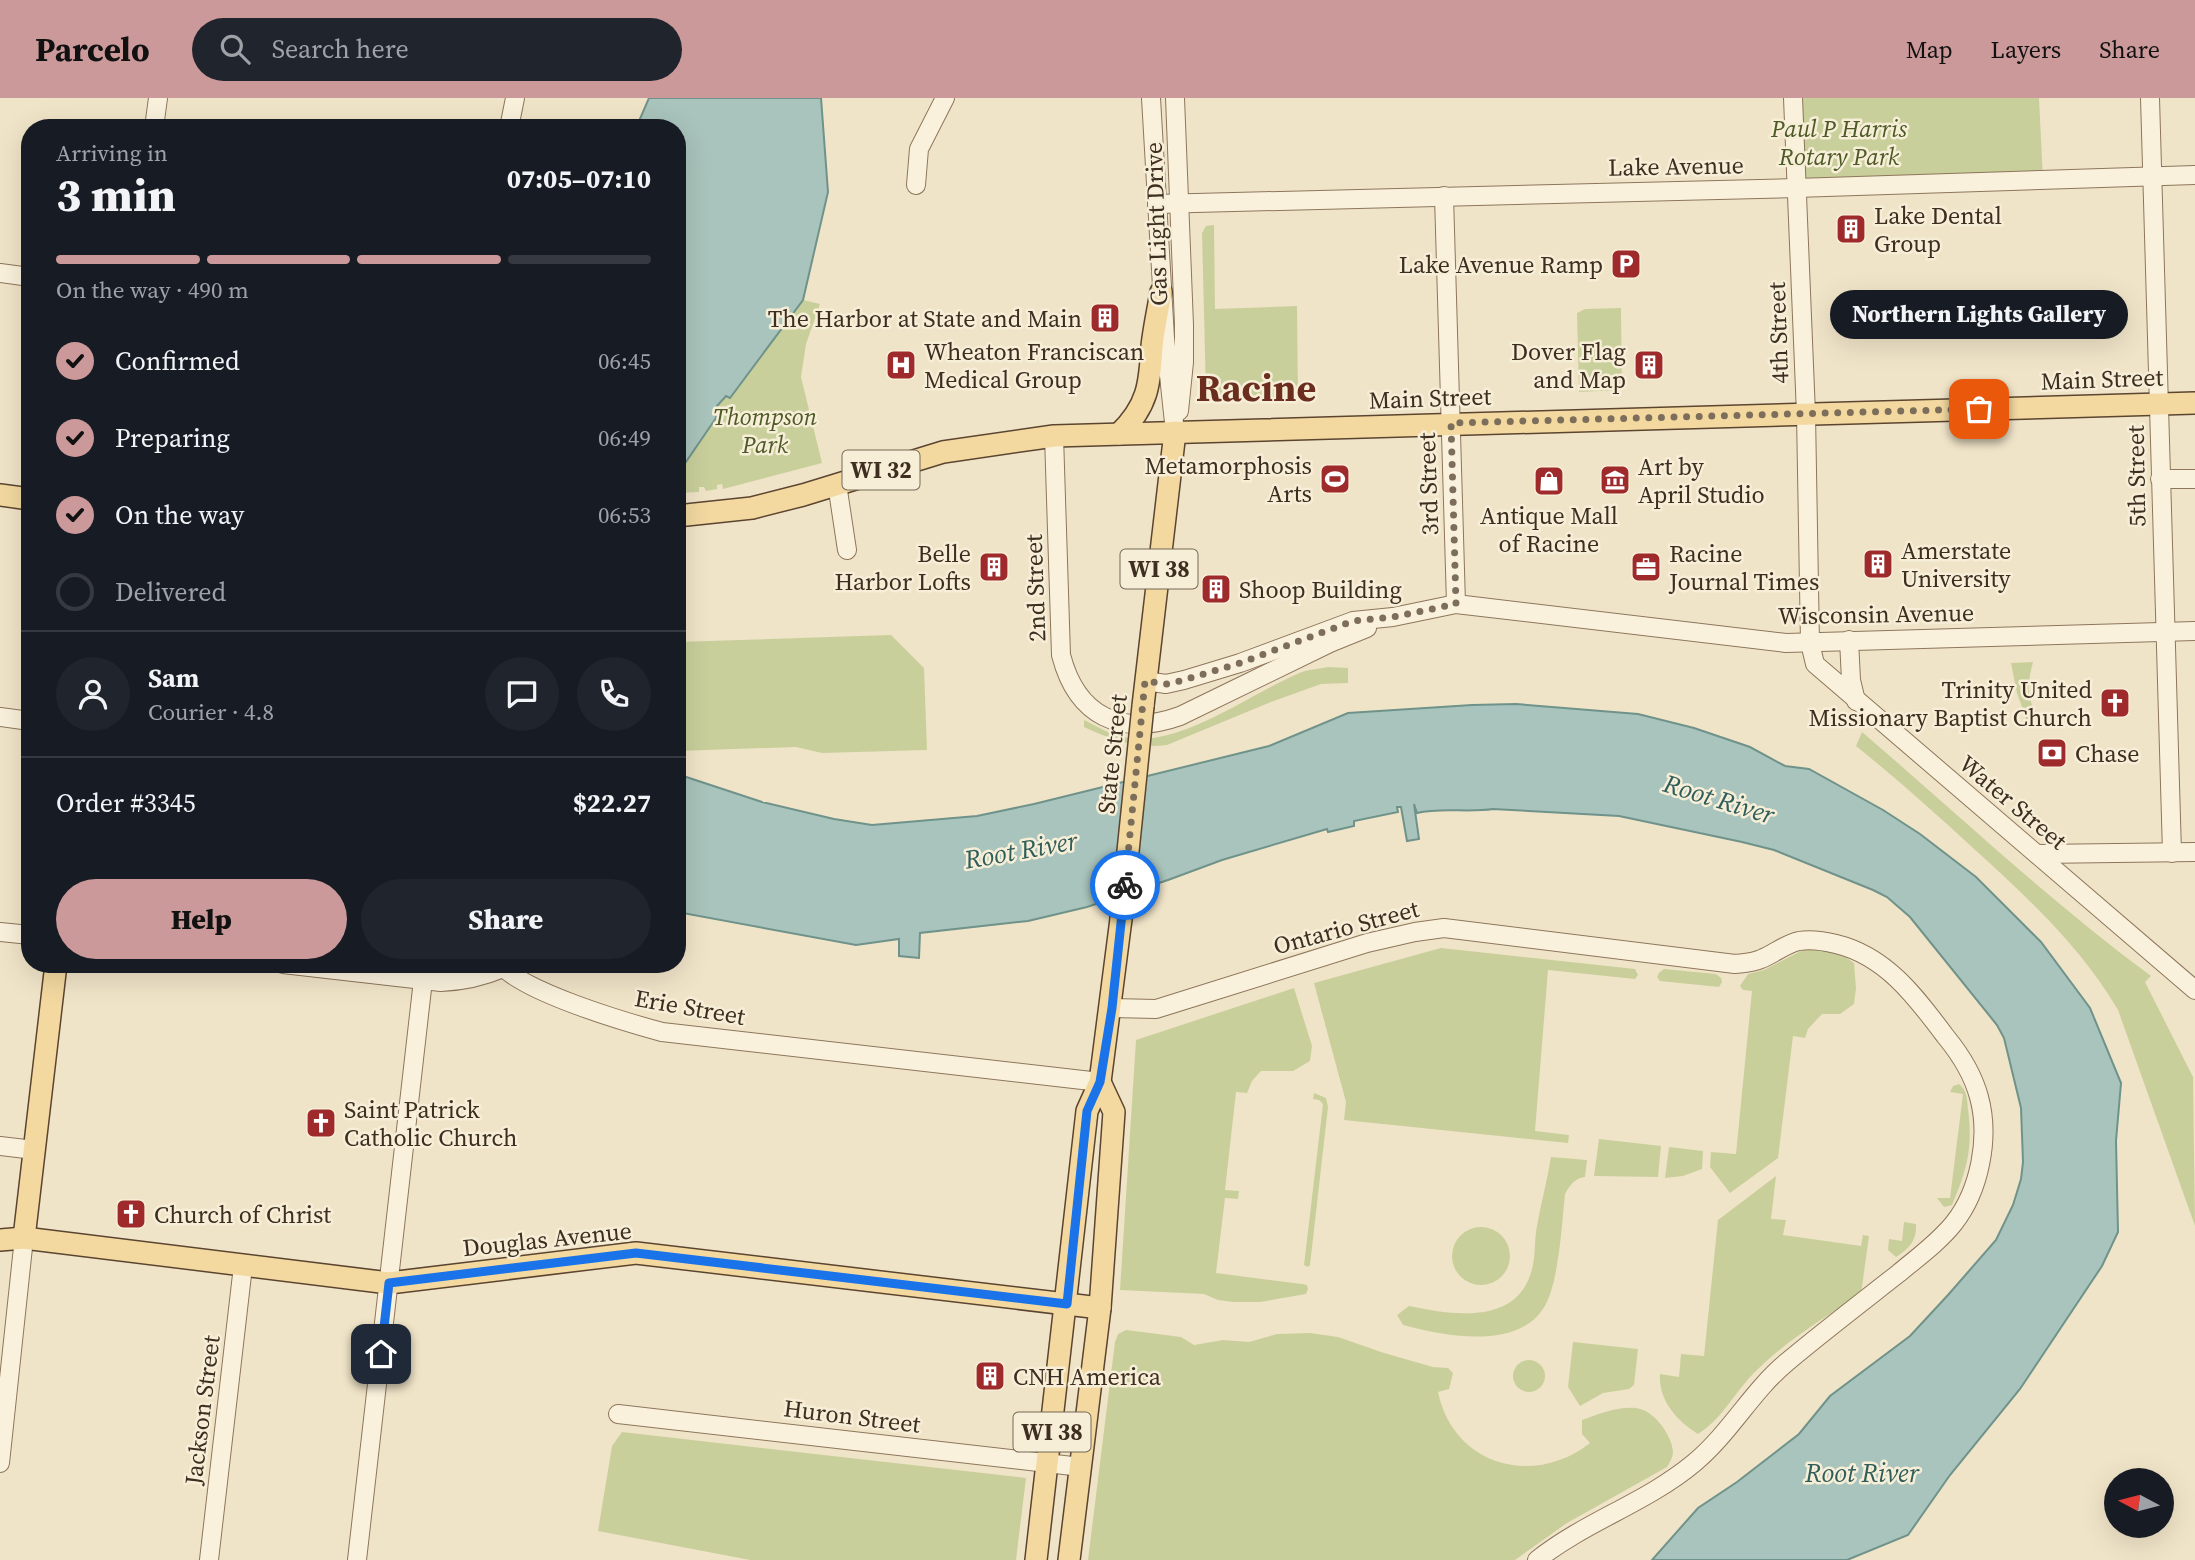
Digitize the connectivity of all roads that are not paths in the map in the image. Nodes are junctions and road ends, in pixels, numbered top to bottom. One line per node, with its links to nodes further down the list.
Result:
1 (158, 98): 8 (street)
2 (514, 98): 9 (street)
3 (945, 98): 12 (street)
4 (1151, 98): 16 (street, Gas Light Drive)
5 (1175, 98): 15 (street, Gas Light Drive)
6 (1793, 98): 13 (street, 4th Street)
7 (2150, 98): 11 (street, 5th Street)
8 (155, 119)
9 (512, 119)
10 (2195, 175): 11 (street, Lake Avenue)
11 (2153, 176): 13 (street, Lake Avenue); 21 (street, 5th Street)
12 (916, 185)
13 (1796, 188): 14 (street, Lake Avenue); 22 (street, 4th Street)
14 (1444, 195): 15 (street, Lake Avenue); 23 (street, 3rd Street)
15 (1181, 203): 16 (street, Lake Avenue); 24 (street, Gas Light Drive)
16 (1157, 204): 19 (street, Gas Light Drive)
17 (0, 273): 18 (street)
18 (21, 276)
19 (1161, 292): 24 (street, Gas Light Drive); 25 (main road)
20 (2195, 403): 21 (main road, Main Street / WI 32)
21 (2159, 404): 22 (main road, Main Street / WI 32); 28 (street, 5th Street)
22 (1806, 414): 23 (main road, Main Street / WI 32); 39 (street, 4th Street)
23 (1451, 423): 24 (main road, Main Street / WI 32); 34 (street, 3rd Street)
24 (1175, 432): 25 (main road, Main Street / WI 32); 40 (main road, State Street / WI 38)
25 (1119, 434): 26 (main road, Main Street / WI 32)
26 (1054, 436): 29 (main road, Main Street / WI 32); 43 (street, 2nd Street)
27 (2195, 479): 28 (street)
28 (2160, 480): 37 (street, 5th Street)
29 (837, 484): 32 (main road, Main Street / WI 32); 33 (street)
30 (0, 495): 31 (main road)
31 (21, 498)
32 (686, 515)
33 (847, 550)
34 (1456, 604): 35 (street, Wisconsin Avenue); 39 (street, Wisconsin Avenue)
35 (1393, 617): 40 (street, Wisconsin Avenue); 43 (street, Wisconsin Avenue)
36 (2195, 631): 37 (street, Wisconsin Avenue)
37 (2165, 632): 38 (street, Wisconsin Avenue); 46 (street, 5th Street)
38 (1849, 640): 39 (street, Wisconsin Avenue); 41 (street)
39 (1810, 643): 41 (street, Water Street)
40 (1145, 681): 56 (main road, State Street / WI 38, bridge)
41 (1856, 701): 47 (street, Water Street)
42 (0, 717): 44 (street)
43 (1108, 718)
44 (21, 720)
45 (2195, 852): 46 (street)
46 (2172, 853): 47 (street)
47 (2037, 854): 55 (street, Water Street)
48 (0, 932): 49 (street)
49 (21, 934)
50 (56, 973): 59 (main road)
51 (383, 973): 54 (street, Erie Street)
52 (489, 973): 54 (street, Erie Street)
53 (514, 973): 57 (street, Erie Street)
54 (424, 980): 63 (street)
55 (2195, 990)
56 (1112, 1008): 57 (main road, State Street / WI 38); 74 (street, Ontario Street)
57 (1100, 1082): 64 (main road, State Street / WI 38); 65 (main road, WI 38)
58 (0, 1146): 59 (street)
59 (34, 1150): 60 (main road)
60 (24, 1238): 61 (main road, Douglas Avenue); 62 (main road, Douglas Avenue); 67 (street)
61 (0, 1240)
62 (243, 1266): 63 (main road, Douglas Avenue); 70 (street, Jackson Street)
63 (389, 1283): 64 (main road, Douglas Avenue); 71 (street)
64 (1067, 1304): 65 (main road, Douglas Avenue); 68 (main road, State Street / WI 38)
65 (1100, 1308): 69 (main road, WI 38)
66 (618, 1414): 68 (street, Huron Street)
67 (0, 1463)
68 (1048, 1464): 69 (street, Huron Street); 72 (main road, State Street / WI 38)
69 (1081, 1467): 73 (main road, WI 38)
70 (209, 1560)
71 (357, 1560)
72 (1036, 1560)
73 (1069, 1560)
74 (1537, 1560)

